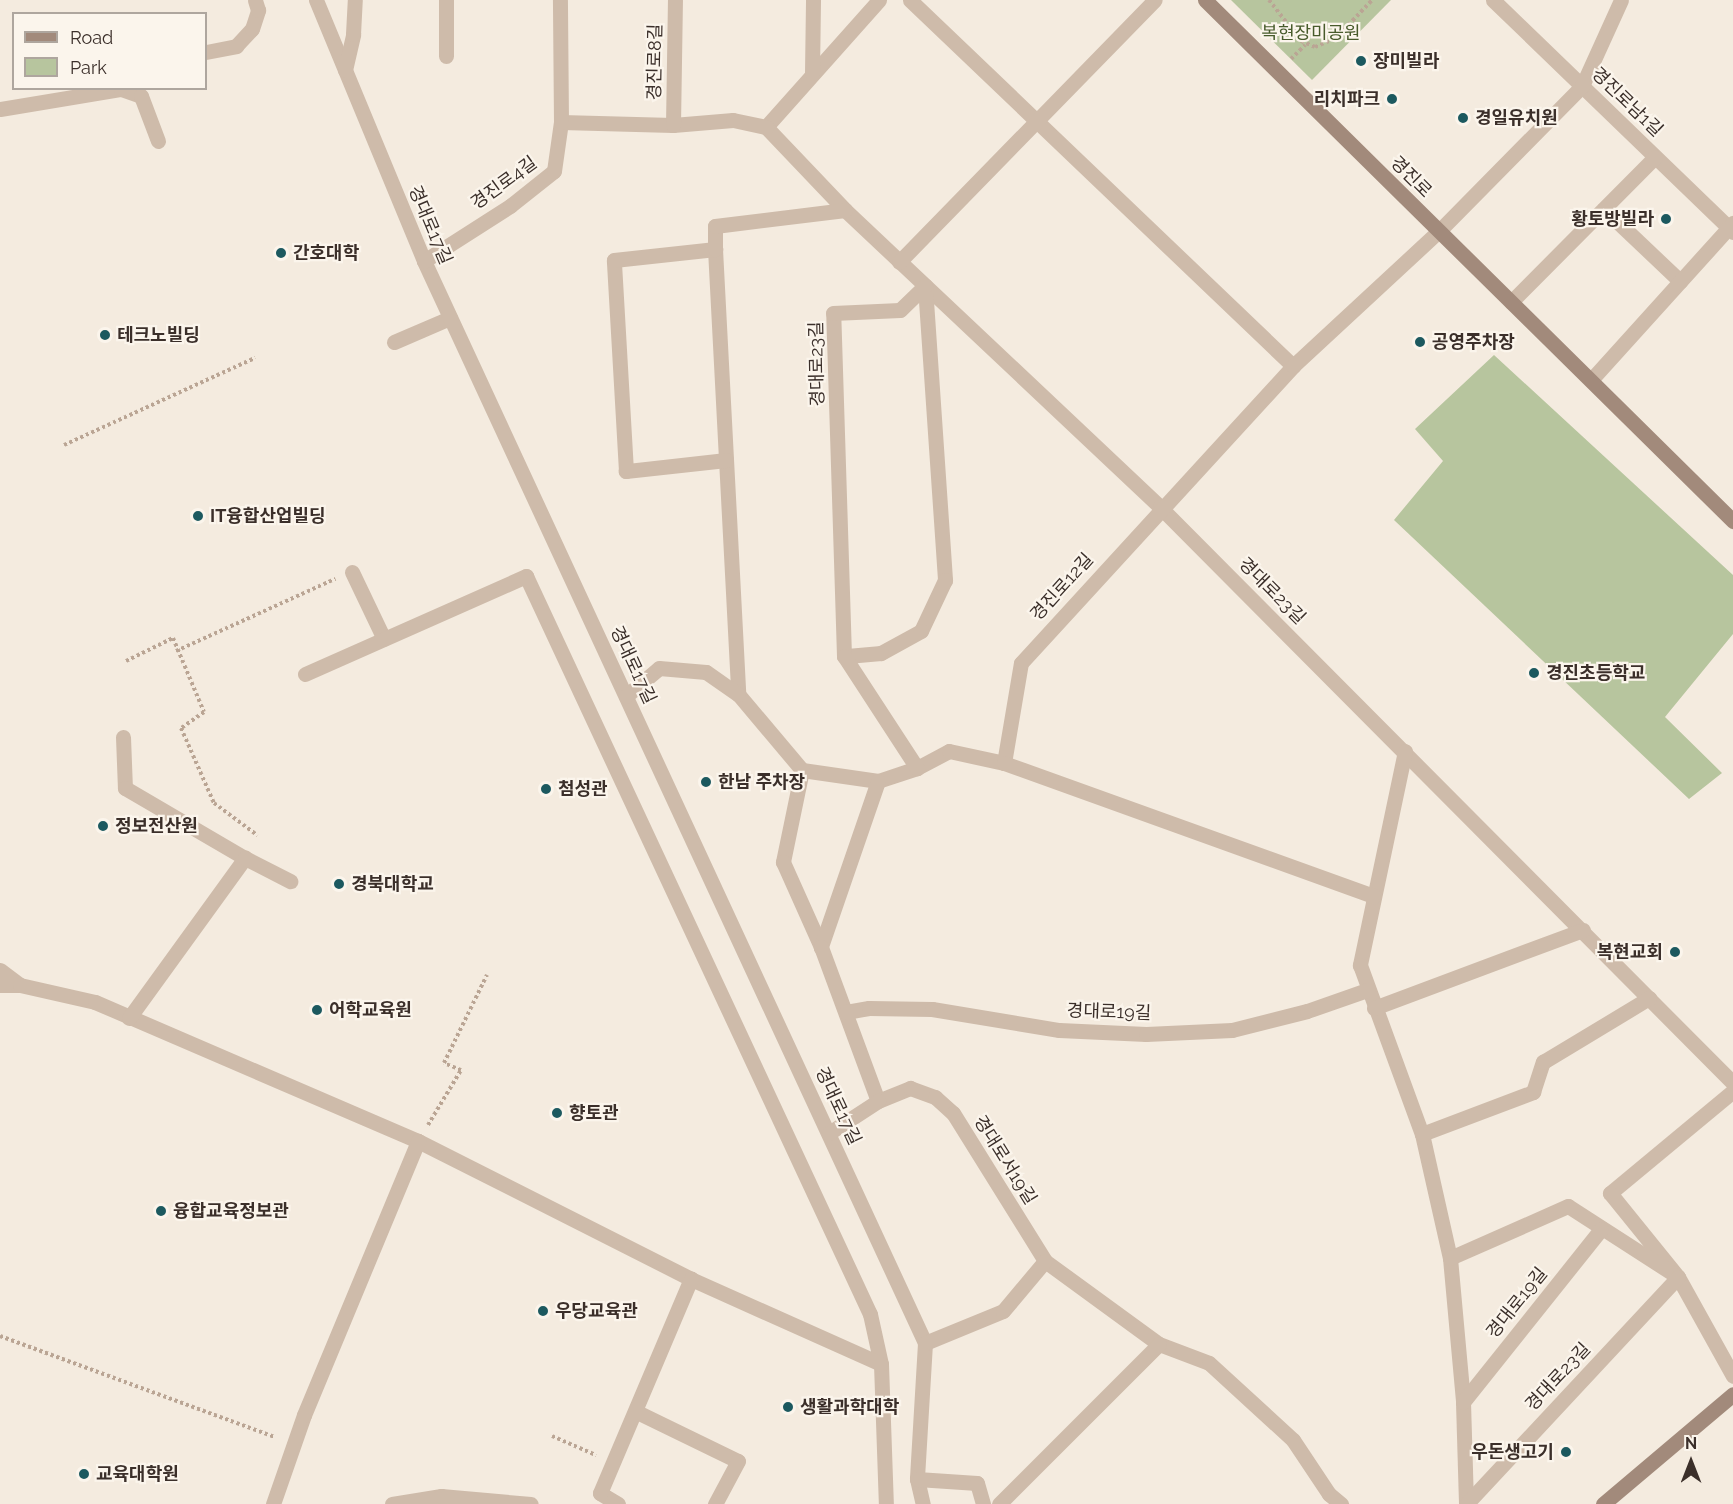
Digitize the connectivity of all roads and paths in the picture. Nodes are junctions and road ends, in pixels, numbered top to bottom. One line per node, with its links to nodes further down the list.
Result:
1 (255, 0): 17 (street)
2 (316, 0): 20 (street, 경대로17길)
3 (355, 0): 20 (street)
4 (446, 0): 18 (street)
5 (560, 0): 27 (street, 경진로4길)
6 (675, 0): 28 (street, 경진로8길)
7 (813, 0): 21 (street)
8 (879, 0): 21 (street)
9 (910, 0): 26 (street)
10 (1155, 0): 26 (street)
11 (1205, 0): 35 (street, 경진로)
12 (1269, 0): 16 (path)
13 (1372, 0): 16 (path)
14 (1493, 0): 22 (street, 경진로남1길)
15 (1621, 0): 22 (street)
16 (1305, 45): 19 (path)
17 (207, 52)
18 (446, 56)
19 (1286, 63)
20 (345, 70): 37 (street, 경대로17길)
21 (812, 73): 29 (street)
22 (1582, 87): 31 (street, 경진로남1길); 35 (street, 경진로12길)
23 (116, 90): 25 (street)
24 (125, 90): 30 (street)
25 (0, 109)
26 (1037, 121): 38 (street); 45 (street)
27 (561, 122): 28 (street); 37 (street, 경진로4길)
28 (674, 125): 29 (street)
29 (766, 127): 33 (street, 경대로23길)
30 (158, 141)
31 (1655, 157): 32 (street); 34 (street, 경진로남1길)
32 (1604, 208): 39 (street); 41 (street)
33 (845, 210): 36 (street); 38 (street, 경대로23길)
34 (1731, 228): 39 (street)
35 (1439, 231): 41 (street, 경진로); 45 (street, 경진로12길)
36 (715, 249): 48 (street); 48 (street)
37 (424, 261): 42 (street, 경대로17길)
38 (899, 262): 40 (street, 경대로23길)
39 (1680, 281): 46 (street)
40 (925, 286): 49 (street, 경대로23길); 54 (street); 54 (street, 경대로23길)
41 (1511, 302): 46 (street, 경진로)
42 (450, 318): 43 (street); 58 (street, 경대로17길)
43 (394, 342)
44 (255, 358): 47 (path)
45 (1293, 366): 49 (street, 경진로12길)
46 (1590, 380): 50 (street, 경진로)
47 (64, 445)
48 (726, 460): 57 (street)
49 (1160, 507): 60 (street, 경대로23길); 61 (street, 경진로12길)
50 (1733, 521)
51 (352, 572): 52 (street); 53 (path)
52 (384, 639): 56 (street); 94 (street)
53 (176, 651): 55 (path); 65 (path)
54 (844, 656): 62 (street)
55 (126, 661)
56 (304, 674)
57 (738, 694): 58 (street); 63 (street)
58 (626, 696): 83 (street, 경대로17길)
59 (123, 737): 66 (street)
60 (1405, 751): 68 (street, 경대로19길); 69 (street, 경대로23길)
61 (1004, 763): 62 (street); 68 (street)
62 (917, 768): 64 (street)
63 (802, 770): 64 (street); 70 (street)
64 (878, 781): 70 (street)
65 (257, 835)
66 (244, 858): 67 (street); 79 (street)
67 (290, 881)
68 (1374, 896): 75 (street, 경대로19길)
69 (1583, 930): 76 (street, 경대로23길); 77 (street)
70 (821, 947): 78 (street)
71 (0, 970): 74 (street)
72 (487, 975): 85 (path)
73 (0, 985): 74 (street)
74 (20, 985): 79 (street)
75 (1367, 990): 77 (street, 경대로19길); 78 (street, 경대로19길)
76 (1649, 998): 80 (street, 경대로23길); 84 (street)
77 (1374, 1008): 84 (street, 경대로19길)
78 (846, 1012): 82 (street)
79 (129, 1018): 85 (street)
80 (1733, 1083)
81 (1733, 1091): 89 (street)
82 (878, 1101): 83 (street); 88 (street, 경대로서19길)
83 (829, 1133): 92 (street, 경대로17길)
84 (1422, 1134): 87 (street, 경대로19길)
85 (418, 1141): 90 (street); 100 (street)
86 (1601, 1229): 87 (street); 89 (street); 97 (street, 경대로19길)
87 (1450, 1258): 97 (street, 경대로19길)
88 (1045, 1262): 92 (street); 93 (street, 경대로서19길)
89 (1678, 1277): 95 (street); 113 (street, 경대로23길)
90 (691, 1279): 94 (street); 98 (street)
91 (0, 1336): 100 (path)
92 (925, 1343): 102 (street, 경대로17길)
93 (1159, 1344): 111 (street); 112 (street, 경대로서19길)
94 (881, 1364): 108 (street)
95 (1733, 1376)
96 (1733, 1394): 114 (street)
97 (1463, 1402): 113 (street, 경대로19길)
98 (637, 1412): 101 (street); 107 (street)
99 (552, 1436): 101 (path)
100 (294, 1444): 103 (street)
101 (615, 1463): 106 (street)
102 (917, 1479): 109 (street, 경대로17길); 110 (street)
103 (273, 1504)
104 (392, 1504): 105 (street)
105 (531, 1504)
106 (618, 1504)
107 (715, 1504)
108 (886, 1504)
109 (923, 1504)
110 (984, 1504)
111 (999, 1504)
112 (1341, 1504)
113 (1466, 1504)
114 (1603, 1504)

